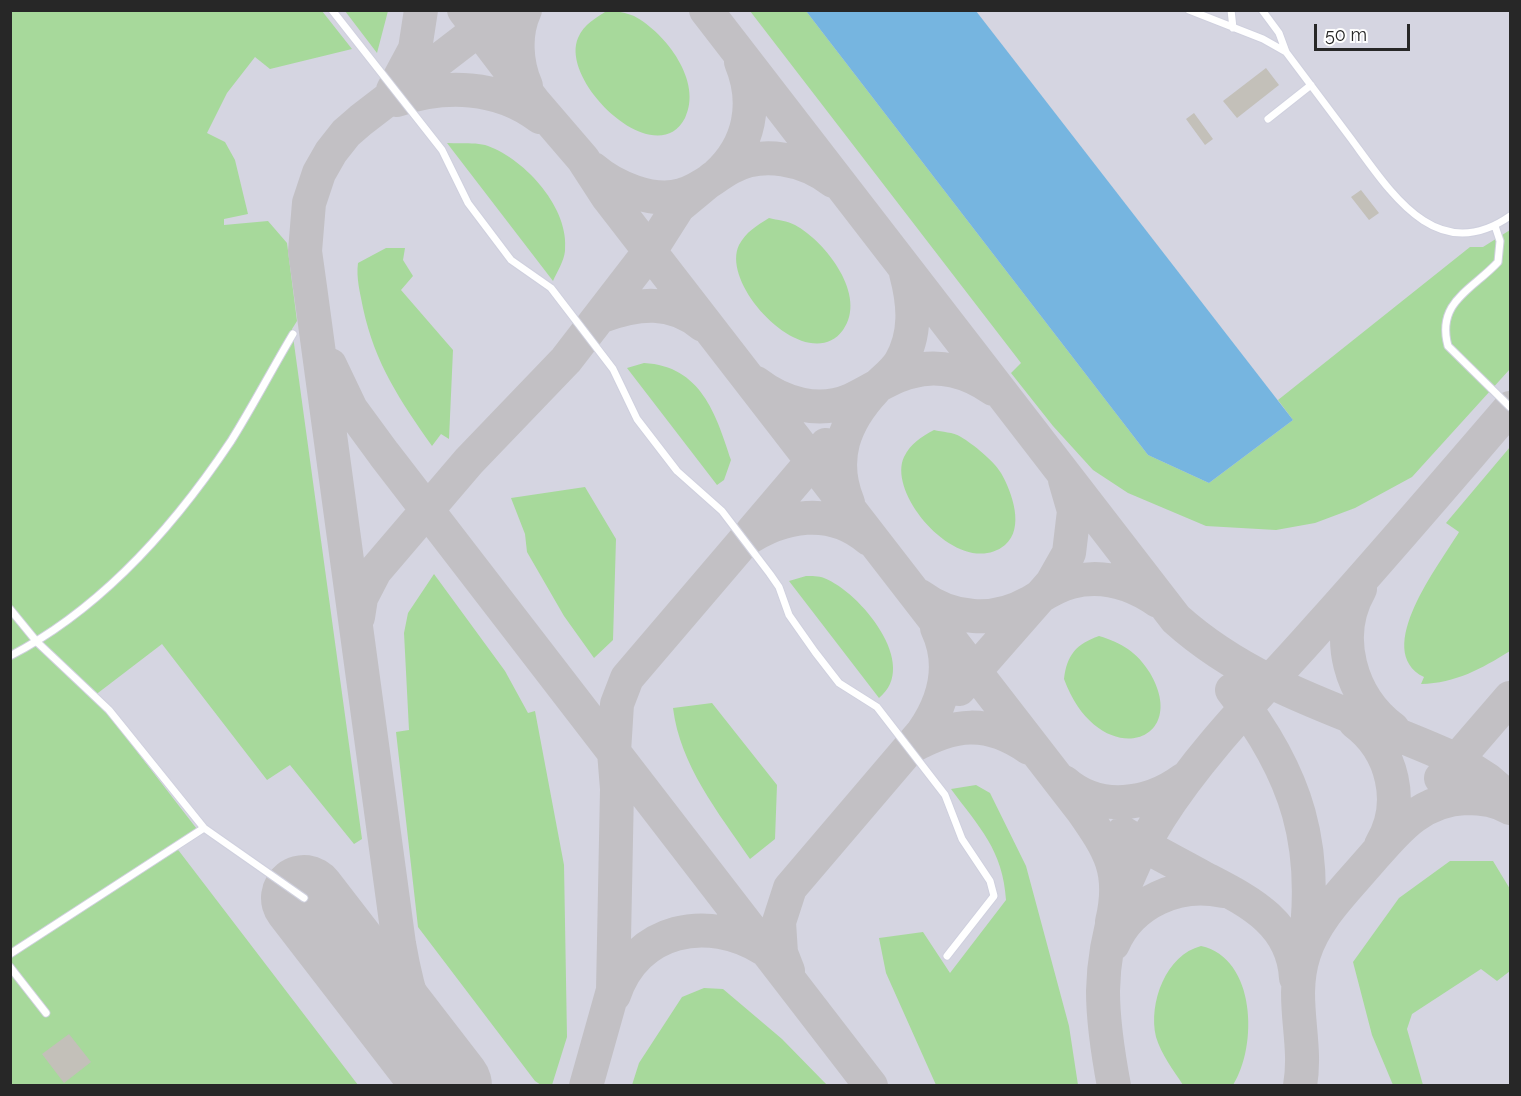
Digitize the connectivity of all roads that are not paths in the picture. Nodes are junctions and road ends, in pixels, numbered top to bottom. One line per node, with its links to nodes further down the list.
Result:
1 (332, 10): 19 (lane)
2 (1189, 10): 5 (lane)
3 (1231, 10): 5 (lane)
4 (1262, 10): 6 (lane)
5 (1233, 28): 6 (lane)
6 (1286, 52): 7 (lane)
7 (1311, 85): 8 (lane); 10 (lane)
8 (1268, 119)
9 (1510, 216): 10 (lane)
10 (1495, 226): 12 (lane)
11 (293, 334): 14 (lane)
12 (1510, 407)
13 (10, 609): 14 (lane)
14 (37, 642): 15 (lane); 16 (lane)
15 (10, 656)
16 (204, 828): 17 (lane); 18 (lane)
17 (304, 898)
18 (10, 954)
19 (947, 956)
20 (10, 967): 21 (lane)
21 (46, 1013)

